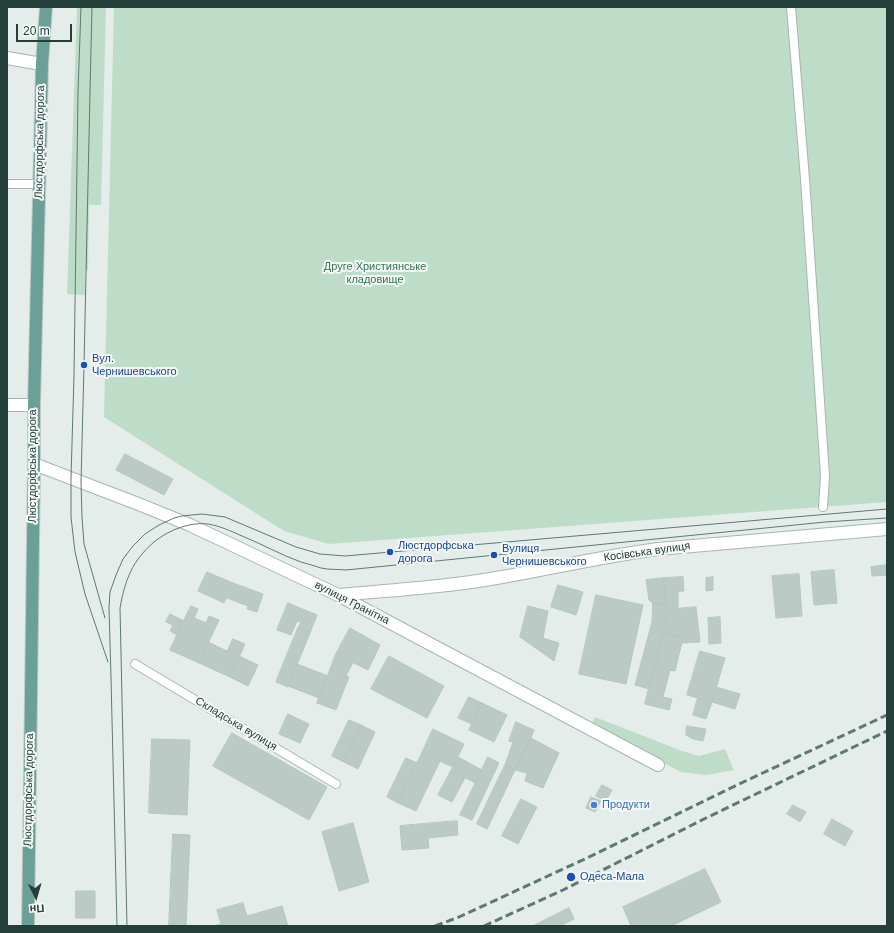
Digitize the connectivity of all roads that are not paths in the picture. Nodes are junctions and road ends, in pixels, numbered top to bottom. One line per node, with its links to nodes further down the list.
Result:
1 (46, 7): 4 (main road, Люстдорфська дорога)
2 (791, 7): 10 (lane)
3 (7, 58): 4 (street)
4 (42, 64): 6 (main road, Люстдорфська дорога)
5 (7, 184): 6 (lane)
6 (39, 184): 8 (main road, Люстдорфська дорога)
7 (7, 405): 8 (street)
8 (34, 405): 9 (main road, Люстдорфська дорога)
9 (34, 464): 12 (street, вулиця Гранітна); 16 (main road, Люстдорфська дорога)
10 (823, 507)
11 (887, 529): 12 (street, Косівська вулиця)
12 (338, 595): 14 (street, вулиця Гранітна)
13 (135, 664): 15 (lane, Складська вулиця)
14 (658, 765)
15 (336, 784)
16 (28, 926)

